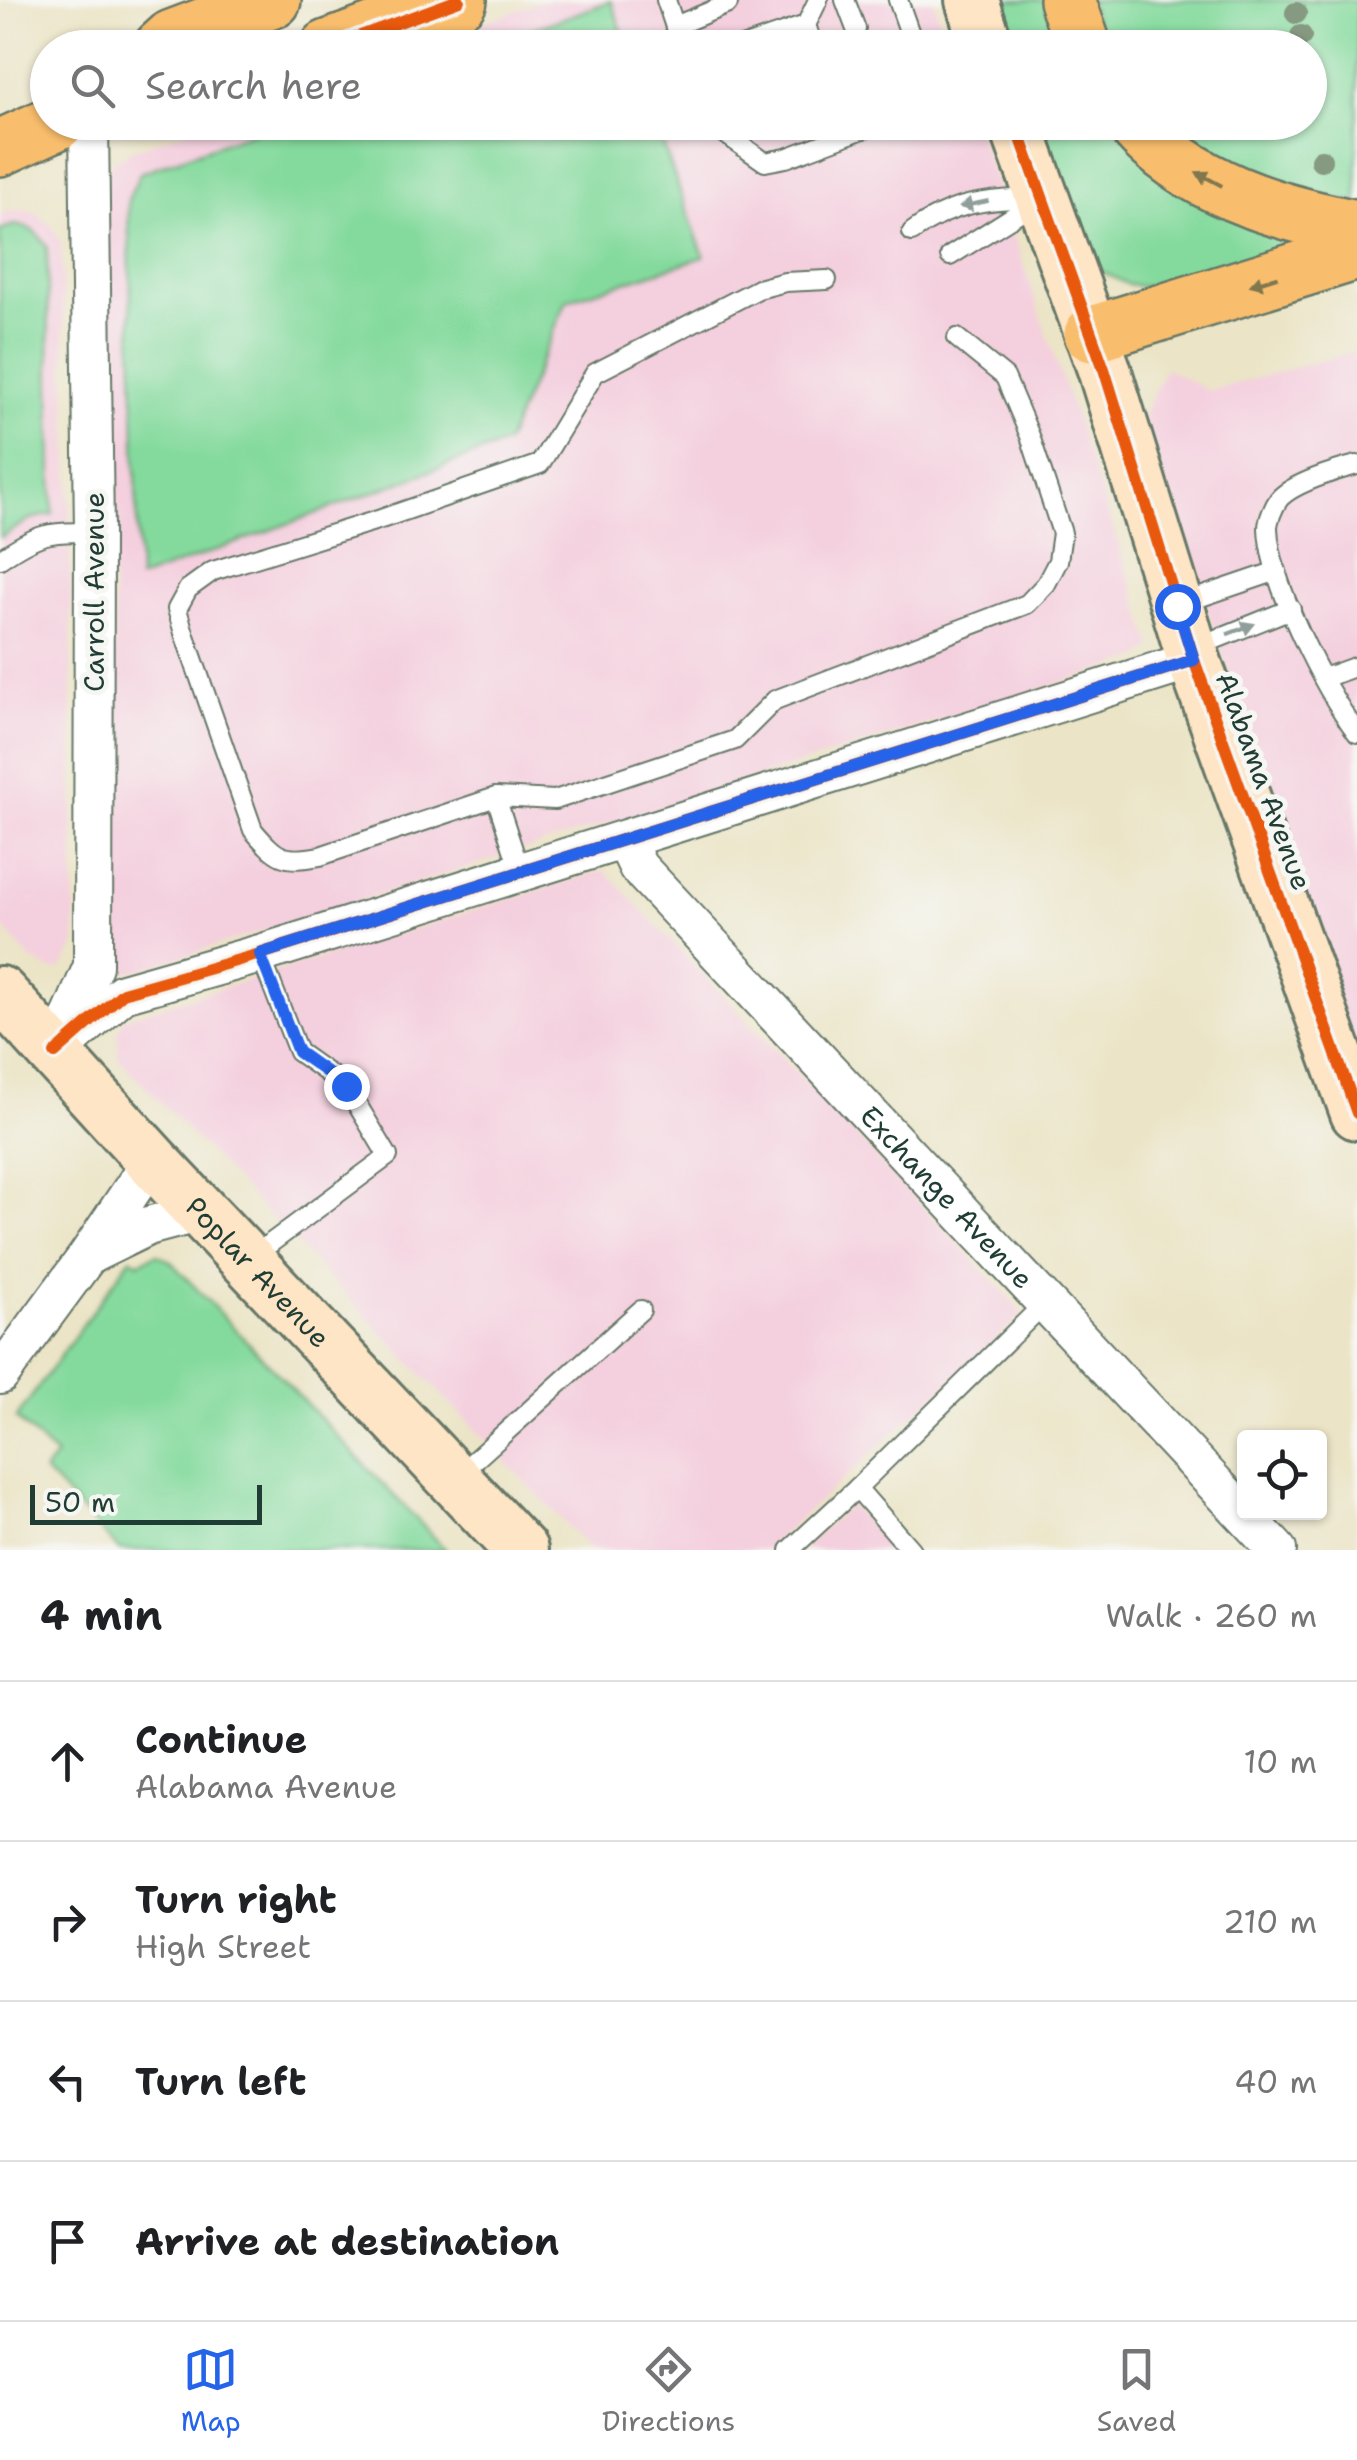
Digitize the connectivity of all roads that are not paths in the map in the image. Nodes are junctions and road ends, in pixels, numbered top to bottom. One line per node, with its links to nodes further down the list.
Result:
1 (274, 0): 13 (main road)
2 (459, 0): 14 (main road)
3 (666, 0): 11 (lane)
4 (818, 0): 10 (lane)
5 (845, 0): 12 (lane)
6 (898, 0): 18 (lane)
7 (972, 0): 19 (street)
8 (1068, 0): 20 (main road)
9 (728, 4): 11 (lane)
10 (806, 25): 16 (lane); 17 (lane)
11 (674, 26): 15 (lane)
12 (856, 29)
13 (193, 30)
14 (377, 30)
15 (675, 30)
16 (792, 30)
17 (808, 30)
18 (909, 30)
19 (981, 30)
20 (1078, 30)
21 (30, 134): 27 (main road)
22 (88, 140): 38 (street, Carroll Avenue)
23 (733, 140): 24 (lane)
24 (821, 140)
25 (1021, 140): 28 (street, Alabama Avenue)
26 (1152, 140): 29 (main road, one-way to 26)
27 (0, 148)
28 (1042, 198): 30 (lane, one-way to 30); 32 (lane); 36 (street, Alabama Avenue)
29 (1357, 228)
30 (912, 232)
31 (1357, 252): 36 (main road, one-way to 36)
32 (950, 256)
33 (827, 280): 46 (lane)
34 (1357, 292): 36 (main road)
35 (958, 338): 46 (lane)
36 (1098, 351): 42 (street, Alabama Avenue)
37 (1357, 465): 40 (lane)
38 (94, 533): 39 (lane); 51 (street, Carroll Avenue)
39 (0, 559)
40 (1278, 571): 41 (lane); 42 (lane)
41 (1291, 610): 42 (lane, one-way to 41); 44 (lane)
42 (1187, 638): 47 (street); 52 (street, Alabama Avenue)
43 (1357, 666): 44 (lane)
44 (1324, 678): 45 (lane)
45 (1357, 733)
46 (496, 797): 48 (lane)
47 (625, 840): 48 (street); 57 (street, Exchange Avenue)
48 (520, 871): 49 (street)
49 (260, 954): 51 (street); 56 (lane)
50 (0, 993): 51 (street, Poplar Avenue)
51 (55, 1053): 53 (street, Poplar Avenue)
52 (1357, 1112)
53 (152, 1160): 54 (street, Poplar Avenue); 55 (street)
54 (201, 1212): 55 (street); 56 (street, Poplar Avenue)
55 (87, 1257): 59 (street)
56 (248, 1261): 60 (street, Poplar Avenue)
57 (1047, 1301): 61 (lane); 65 (street, Exchange Avenue)
58 (641, 1310): 60 (lane)
59 (0, 1375)
60 (453, 1480): 62 (street, Poplar Avenue)
61 (857, 1488): 63 (lane); 64 (lane)
62 (520, 1550)
63 (790, 1550)
64 (912, 1550)
65 (1276, 1550)

